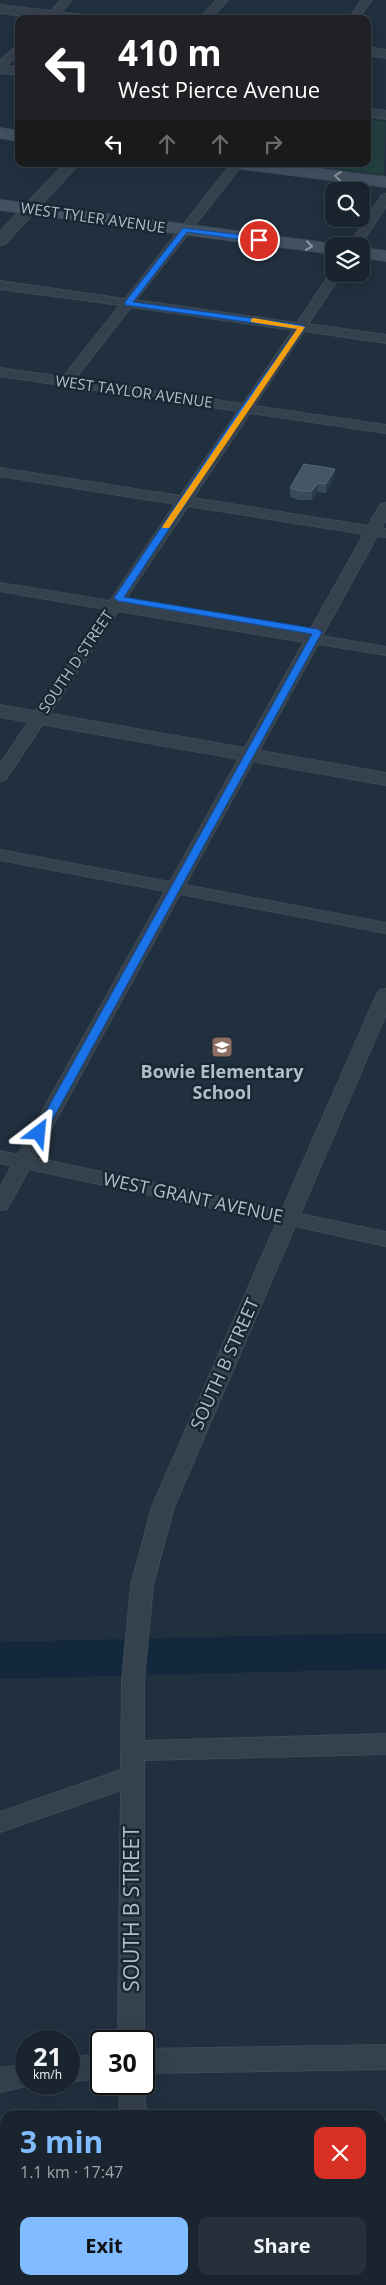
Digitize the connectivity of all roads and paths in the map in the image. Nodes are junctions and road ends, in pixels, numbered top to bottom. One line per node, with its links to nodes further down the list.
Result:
1 (67, 0): 6 (street)
2 (223, 0): 7 (street)
3 (367, 0): 8 (street)
4 (0, 9): 5 (street)
5 (38, 15)
6 (52, 15)
7 (208, 15)
8 (356, 15)
9 (15, 51): 12 (street)
10 (371, 52): 11 (street)
11 (386, 54)
12 (0, 67): 13 (street)
13 (15, 70)
14 (371, 113): 15 (street)
15 (386, 115)
16 (0, 133): 17 (main road)
17 (15, 135)
18 (69, 167): 24 (street)
19 (235, 167): 25 (street)
20 (266, 167): 21 (main road, one-way to 20)
21 (386, 182)
22 (386, 197): 26 (street)
23 (0, 205): 24 (main road, WEST TYLER AVENUE)
24 (31, 210): 25 (main road, WEST TYLER AVENUE); 27 (street)
25 (185, 230): 28 (main road, WEST TYLER AVENUE, one-way to 28); 33 (street)
26 (360, 237)
27 (0, 241)
28 (325, 248)
29 (370, 254): 30 (main road)
30 (386, 256)
31 (331, 282): 34 (street, SOUTH D STREET)
32 (0, 285): 33 (street)
33 (128, 303): 34 (street); 37 (street)
34 (302, 327): 35 (street); 38 (street, SOUTH D STREET)
35 (386, 339)
36 (0, 372): 37 (street, WEST TAYLOR AVENUE)
37 (66, 382): 38 (street, WEST TAYLOR AVENUE)
38 (245, 408): 39 (street, WEST TAYLOR AVENUE); 41 (street, SOUTH D STREET)
39 (386, 429)
40 (0, 472): 41 (street)
41 (183, 501): 43 (street); 46 (street, SOUTH D STREET)
42 (386, 507): 43 (street)
43 (379, 532): 47 (street)
44 (0, 580): 46 (street)
45 (0, 587): 46 (street)
46 (116, 602): 47 (street); 51 (street, SOUTH D STREET)
47 (315, 635): 48 (street); 49 (street); 52 (street)
48 (386, 643)
49 (386, 651)
50 (0, 711): 51 (street)
51 (39, 718): 52 (street); 53 (street, SOUTH D STREET)
52 (248, 754): 54 (street); 56 (street)
53 (0, 776)
54 (386, 779)
55 (0, 855): 56 (street)
56 (174, 888): 57 (street); 60 (street)
57 (386, 928)
58 (386, 994): 62 (street, SOUTH B STREET)
59 (0, 1157): 60 (street, WEST GRANT AVENUE)
60 (23, 1162): 61 (street); 62 (street, WEST GRANT AVENUE)
61 (0, 1204)
62 (288, 1218): 63 (street, WEST GRANT AVENUE); 65 (street, SOUTH B STREET)
63 (386, 1239)
64 (386, 1744): 65 (street)
65 (132, 1751): 66 (street, SOUTH B STREET)
66 (132, 1776): 67 (street); 68 (street, SOUTH B STREET)
67 (0, 1822)
68 (132, 2030)
69 (386, 2057): 70 (street)
70 (155, 2061)
71 (15, 2078): 72 (street)
72 (0, 2080)
73 (132, 2095): 74 (street)
74 (133, 2110)

